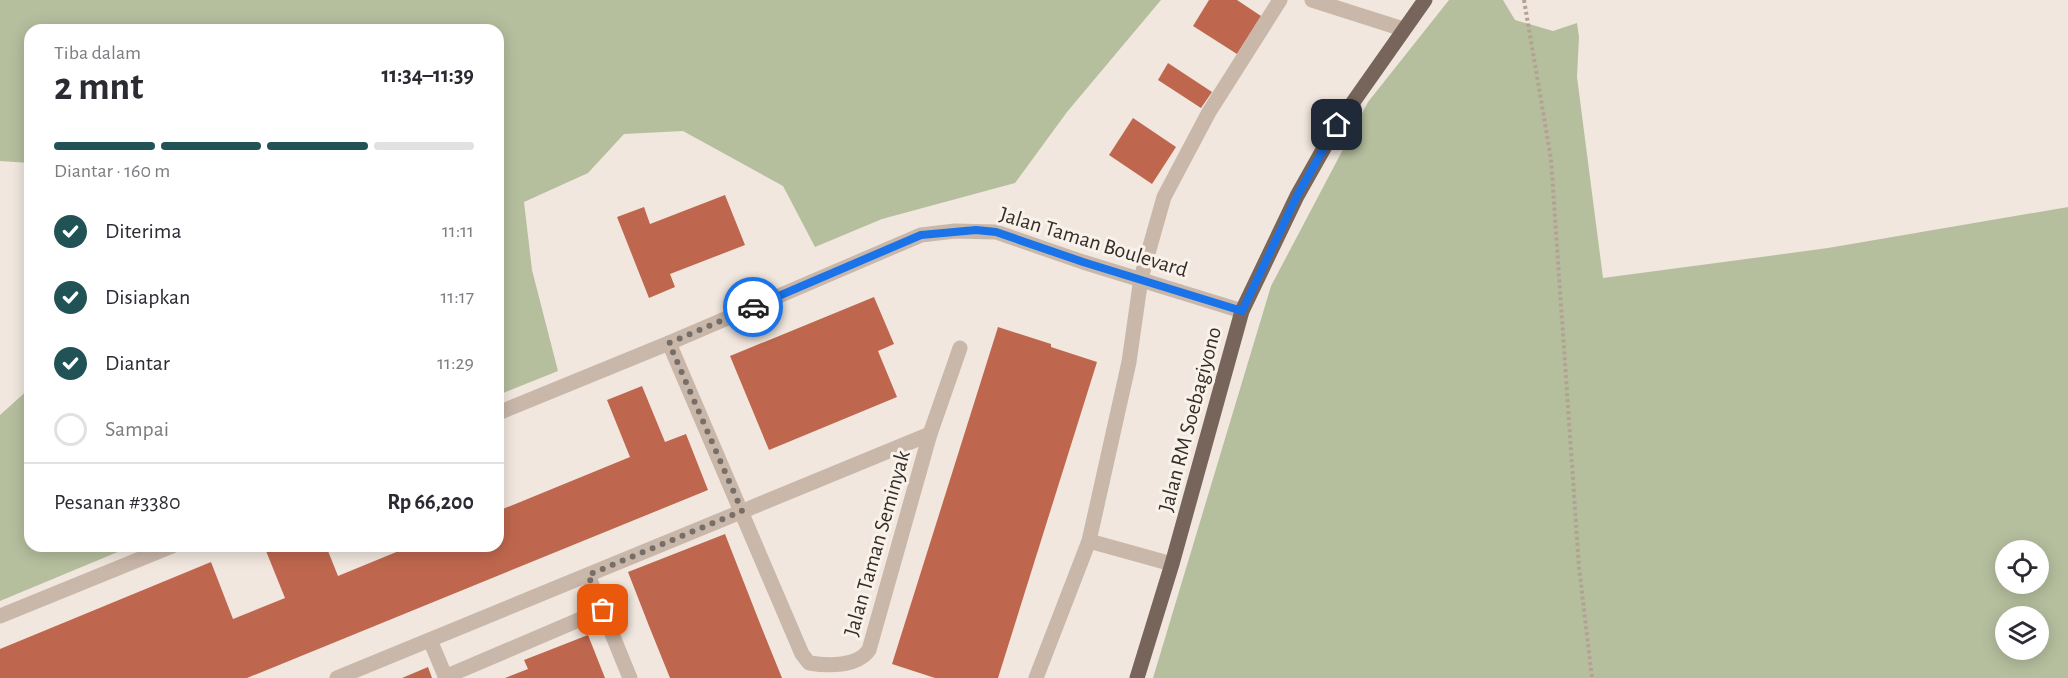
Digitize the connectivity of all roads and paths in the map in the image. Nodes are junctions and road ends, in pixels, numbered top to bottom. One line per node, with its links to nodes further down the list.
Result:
1 (1280, 0): 6 (street)
2 (1312, 0): 5 (street)
3 (1425, 0): 5 (main road, Jalan RM Soebagiyono)
4 (1524, 0): 25 (path)
5 (1403, 29): 7 (main road, Jalan RM Soebagiyono)
6 (1141, 278): 7 (street, Jalan Taman Boulevard); 8 (street, Jalan Taman Boulevard); 13 (street)
7 (1242, 311): 15 (main road, Jalan RM Soebagiyono)
8 (669, 343): 10 (street, Jalan Taman Boulevard); 12 (street, Jalan Taman Seminyak)
9 (960, 348): 11 (street, Jalan Taman Seminyak)
10 (504, 411)
11 (930, 434): 12 (street, Jalan Taman Seminyak); 12 (street, Jalan Taman Seminyak)
12 (742, 511): 16 (street, Jalan Taman Seminyak)
13 (1089, 541): 15 (street); 23 (street)
14 (157, 552): 18 (street)
15 (1172, 564): 24 (main road, Jalan RM Soebagiyono)
16 (588, 575): 17 (street); 19 (street, Jalan Taman Seminyak)
17 (603, 610): 21 (street); 22 (street)
18 (0, 616)
19 (430, 640): 20 (street, Jalan Taman Seminyak); 21 (street)
20 (337, 678)
21 (445, 678)
22 (630, 678)
23 (1036, 678)
24 (1137, 678)
25 (1592, 678)

